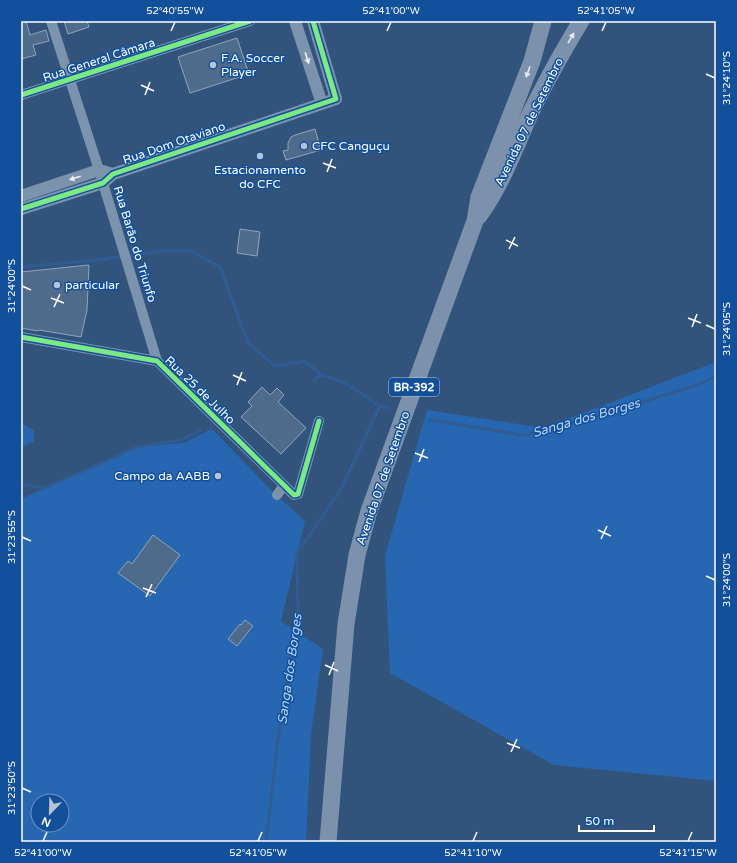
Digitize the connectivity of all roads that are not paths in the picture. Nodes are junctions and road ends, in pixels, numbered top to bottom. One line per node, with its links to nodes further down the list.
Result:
1 (51, 21): 7 (street, Rua Barão do Triunfo)
2 (250, 21): 7 (street, Rua General Câmara)
3 (295, 21): 9 (street, one-way to 9)
4 (313, 21): 9 (street, Rua Dom Otaviano)
5 (543, 21): 15 (highway, Avenida 07 de Setembro / BR-392, one-way to 15)
6 (581, 21): 15 (highway, Avenida 07 de Setembro / BR-392, one-way to 6)
7 (69, 80): 8 (street, Rua General Câmara); 10 (street, Rua Barão do Triunfo)
8 (21, 95)
9 (322, 104): 11 (street, Rua Dom Otaviano)
10 (99, 170): 11 (street, Rua Dom Otaviano); 12 (street, Rua Barão do Triunfo); 13 (street, one-way to 13)
11 (113, 174): 12 (street, Rua Dom Otaviano)
12 (103, 183): 14 (street, Rua Dom Otaviano); 17 (street, Rua Barão do Triunfo)
13 (21, 196)
14 (21, 209)
15 (475, 221): 21 (highway, Avenida 07 de Setembro / BR-392)
16 (21, 337): 17 (street, Rua 25 de Julho)
17 (157, 361): 19 (street, Rua 25 de Julho)
18 (320, 421): 19 (street, Rua 25 de Julho)
19 (284, 485): 20 (street)
20 (277, 495)
21 (328, 842)

